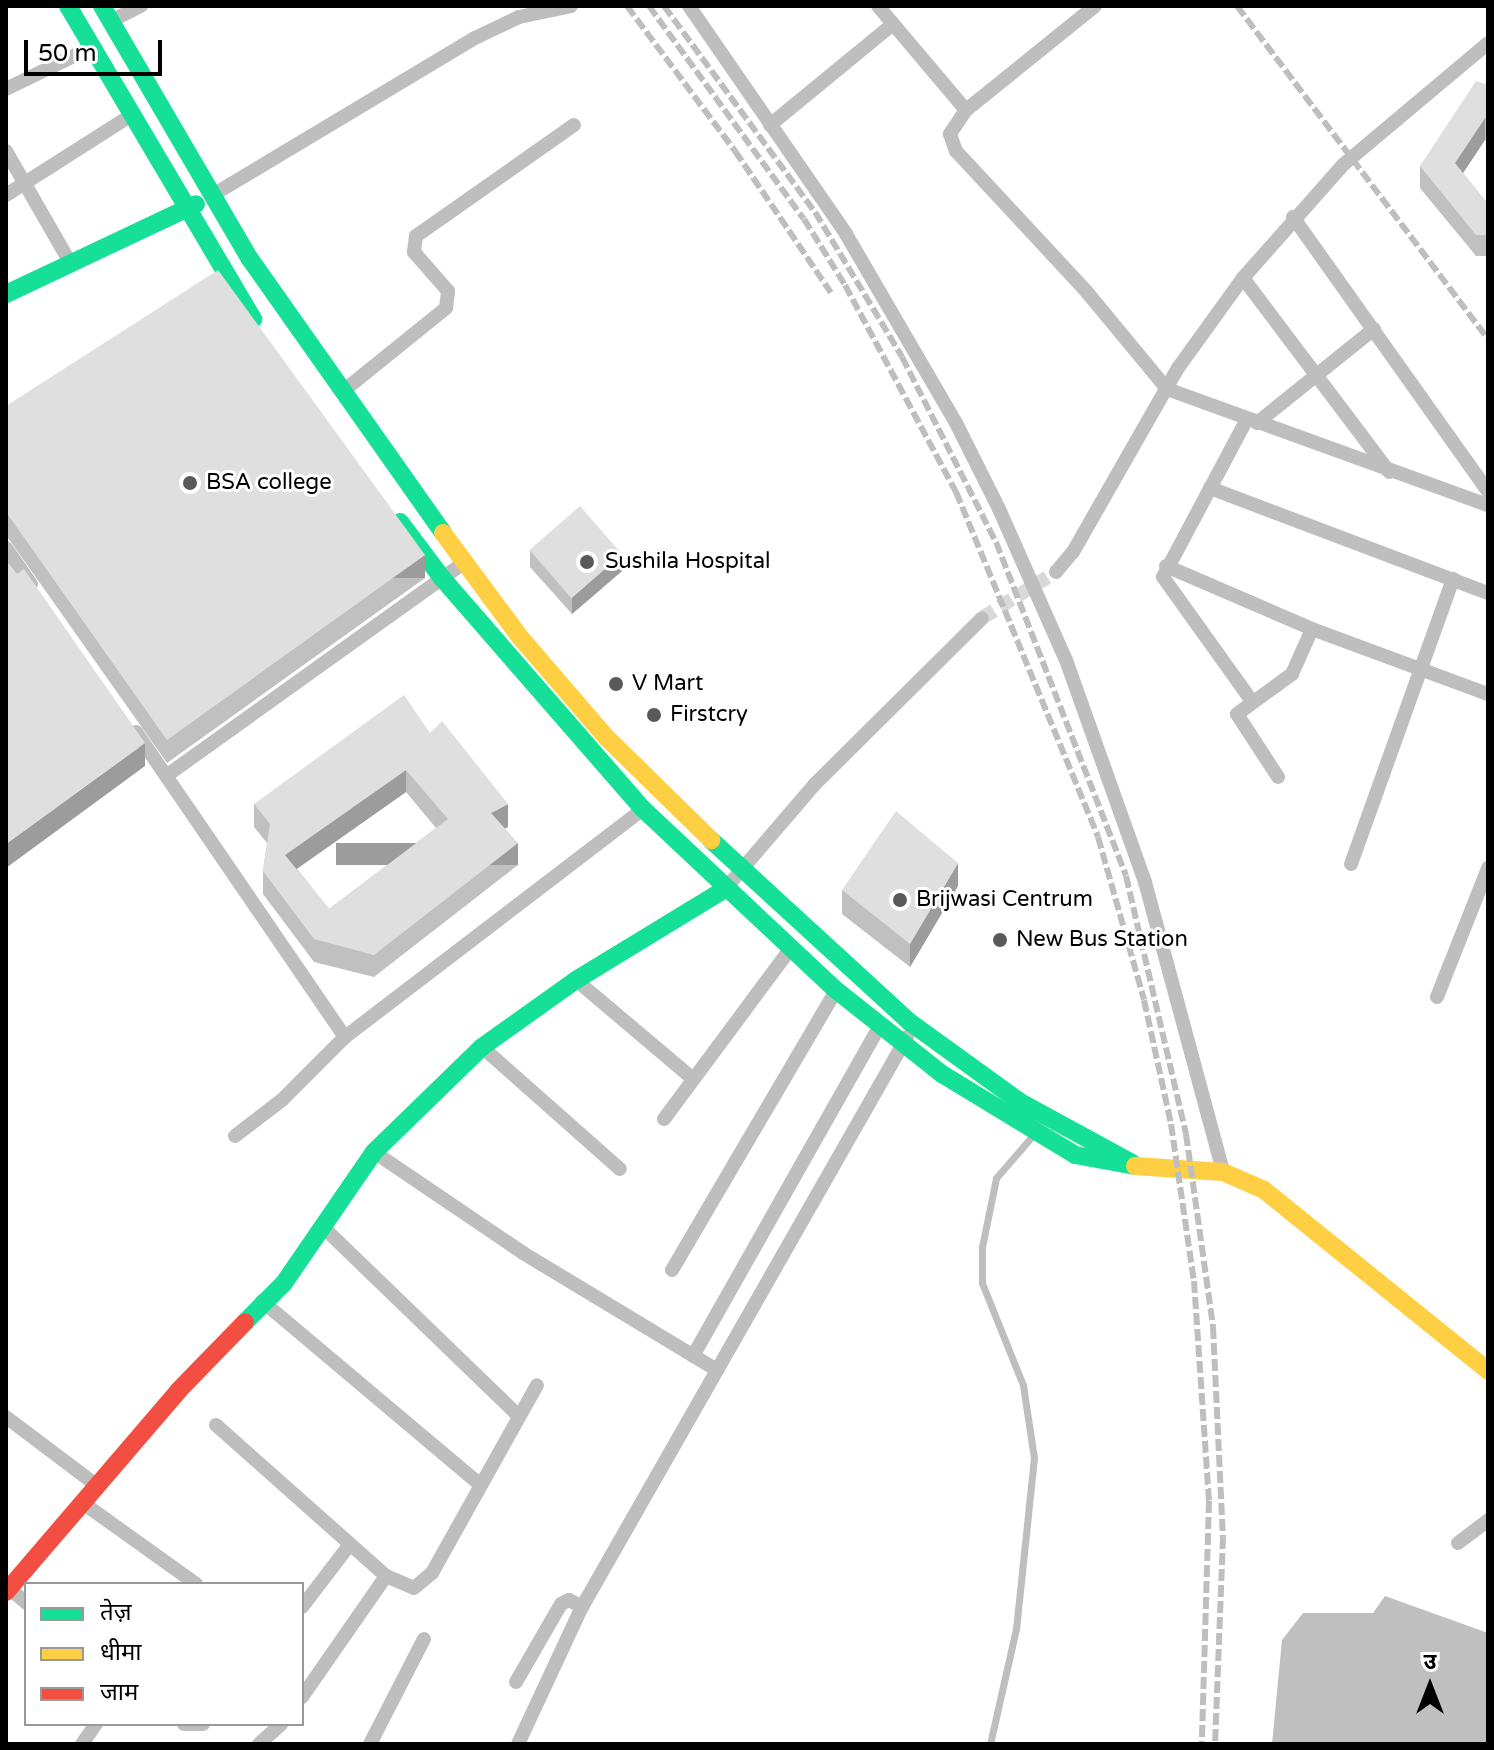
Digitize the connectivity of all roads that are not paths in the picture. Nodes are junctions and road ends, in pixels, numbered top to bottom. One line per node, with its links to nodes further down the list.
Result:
1 (68, 6): 10 (main road)
2 (141, 6): 7 (street)
3 (571, 6): 19 (street)
4 (689, 6): 15 (street)
5 (878, 6): 8 (street)
6 (1095, 6): 12 (street)
7 (106, 14): 19 (main road)
8 (893, 24): 12 (street); 15 (street)
9 (1488, 43): 21 (street)
10 (92, 47): 11 (street); 13 (main road)
11 (6, 89)
12 (966, 110): 28 (street)
13 (133, 114): 17 (street); 20 (main road)
14 (574, 125): 29 (street)
15 (770, 125): 73 (street)
16 (6, 151): 17 (street)
17 (25, 186): 18 (street); 22 (street)
18 (6, 195)
19 (211, 196): 20 (main road); 29 (main road)
20 (184, 210): 22 (main road); 26 (main road)
21 (1293, 217): 23 (street); 25 (street)
22 (71, 264): 24 (main road)
23 (1243, 278): 27 (street); 28 (street)
24 (6, 294)
25 (1374, 329): 27 (street); 33 (street)
26 (266, 338)
27 (1316, 375): 30 (street); 31 (street)
28 (1167, 389): 30 (street); 39 (street)
29 (342, 392): 37 (main road)
30 (1252, 421): 31 (street); 32 (street)
31 (1389, 472): 35 (street)
32 (1210, 488): 38 (street); 41 (street)
33 (1488, 491)
34 (385, 502): 40 (main road)
35 (1488, 505)
36 (6, 548): 43 (street)
37 (465, 562): 40 (street); 54 (main road)
38 (1166, 566): 45 (street); 48 (street)
39 (1056, 572)
40 (442, 578): 50 (street); 52 (main road)
41 (1453, 579): 42 (street); 46 (street)
42 (1488, 593)
43 (39, 594)
44 (982, 618): 54 (street)
45 (1312, 629): 46 (street); 48 (street)
46 (1419, 669): 47 (street); 53 (street)
47 (1488, 694)
48 (1251, 700): 51 (street)
49 (124, 715): 50 (street)
50 (166, 776): 63 (street)
51 (1278, 777)
52 (643, 809): 56 (main road); 63 (street)
53 (1351, 864)
54 (739, 868): 56 (street); 62 (main road)
55 (1488, 868): 60 (street)
56 (725, 889): 57 (main road); 58 (main road)
57 (791, 948): 59 (main road); 66 (street)
58 (576, 980): 65 (main road); 66 (street)
59 (836, 990): 61 (main road); 75 (street)
60 (1437, 997)
61 (880, 1026): 64 (main road); 77 (street)
62 (915, 1027): 64 (street); 71 (main road)
63 (345, 1037): 69 (street)
64 (902, 1043): 68 (main road); 78 (street)
65 (482, 1047): 70 (main road); 72 (street)
66 (692, 1078): 67 (street)
67 (664, 1119)
68 (1036, 1132): 71 (main road); 104 (lane)
69 (235, 1136)
70 (374, 1152): 74 (main road); 77 (street)
71 (1136, 1166): 73 (main road)
72 (620, 1169)
73 (1223, 1172): 79 (main road)
74 (323, 1227): 76 (main road); 81 (street)
75 (672, 1270)
76 (262, 1301): 84 (street); 85 (main road)
77 (693, 1356): 78 (street)
78 (717, 1370): 94 (street)
79 (1488, 1371)
80 (537, 1385): 81 (street)
81 (519, 1416): 84 (street)
82 (6, 1417): 85 (street)
83 (216, 1425): 89 (street)
84 (478, 1483): 90 (street)
85 (99, 1487): 86 (main road)
86 (83, 1503): 91 (street); 92 (main road)
87 (1488, 1520): 88 (street)
88 (1458, 1543)
89 (350, 1544): 90 (street); 93 (street)
90 (386, 1576): 97 (street)
91 (193, 1582)
92 (8, 1590)
93 (304, 1604)
94 (582, 1607): 96 (street); 103 (street)
95 (424, 1639): 102 (street)
96 (516, 1682)
97 (304, 1694)
98 (95, 1726): 100 (street)
99 (279, 1726): 101 (street)
100 (82, 1744)
101 (259, 1744)
102 (370, 1744)
103 (518, 1744)
104 (990, 1744)

